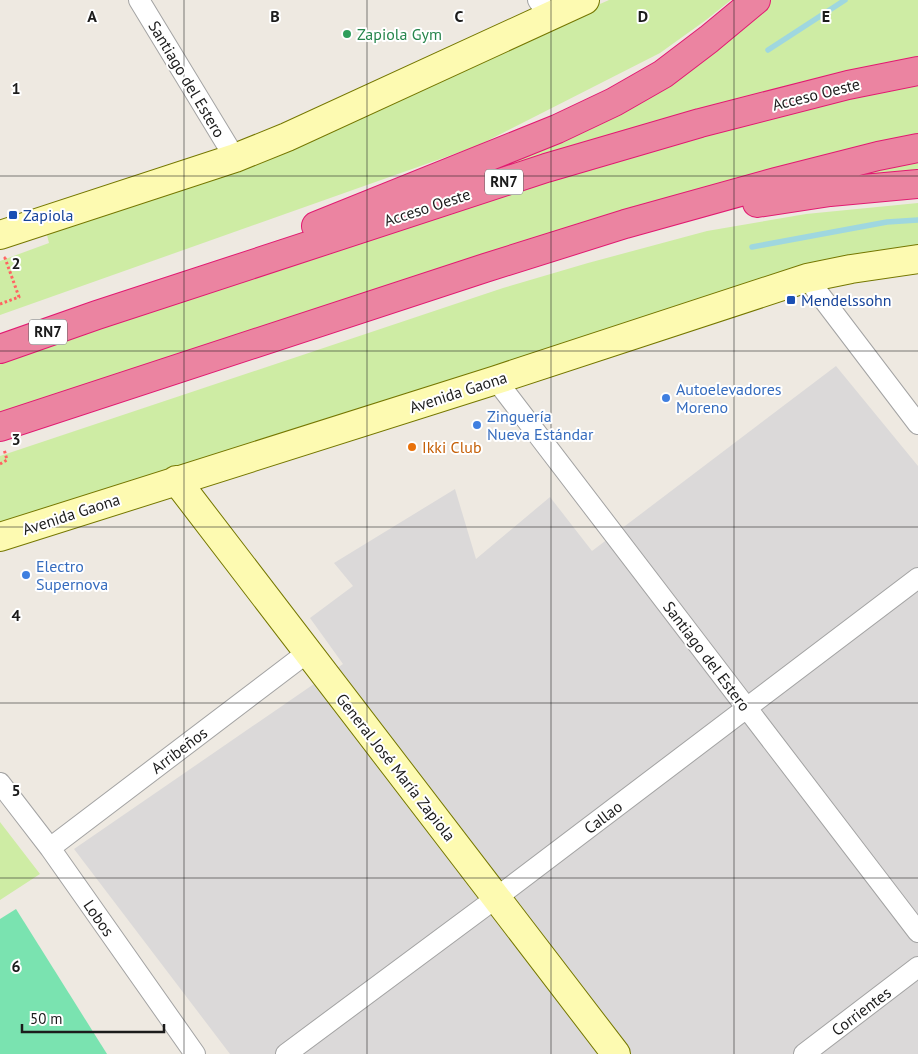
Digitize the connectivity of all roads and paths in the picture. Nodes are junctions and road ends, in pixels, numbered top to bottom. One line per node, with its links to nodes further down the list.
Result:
1 (139, 0): 7 (street, Santiago del Estero)
2 (586, 0): 4 (street)
3 (756, 0): 15 (highway)
4 (543, 8): 7 (street)
5 (918, 71): 15 (highway, Acceso Oeste / RN7)
6 (918, 148): 9 (highway)
7 (235, 158): 10 (street)
8 (918, 184): 9 (highway)
9 (625, 224): 19 (highway)
10 (0, 235)
11 (918, 260): 12 (street, Avenida Gaona)
12 (807, 278): 17 (street, Avenida Gaona); 18 (street)
13 (19, 297): 14 (path)
14 (0, 304)
15 (97, 316): 16 (highway, Acceso Oeste / RN7)
16 (0, 349)
17 (496, 380): 21 (street, Avenida Gaona); 25 (street, Santiago del Estero)
18 (918, 424)
19 (1, 436): 20 (path)
20 (0, 464)
21 (176, 480): 22 (street, Avenida Gaona); 24 (street, General José María Zapiola)
22 (0, 537)
23 (918, 578): 25 (street, Callao)
24 (308, 652): 27 (street, Arribeños); 28 (street, General José María Zapiola)
25 (747, 708): 28 (street, Callao); 29 (street, Santiago del Estero)
26 (0, 783): 27 (street, Lobos)
27 (50, 848): 31 (street, Lobos)
28 (496, 898): 32 (street, Callao); 33 (street, General José María Zapiola)
29 (918, 932)
30 (918, 968): 34 (street, Corrientes)
31 (195, 1054)
32 (286, 1054)
33 (616, 1054)
34 (804, 1054)

